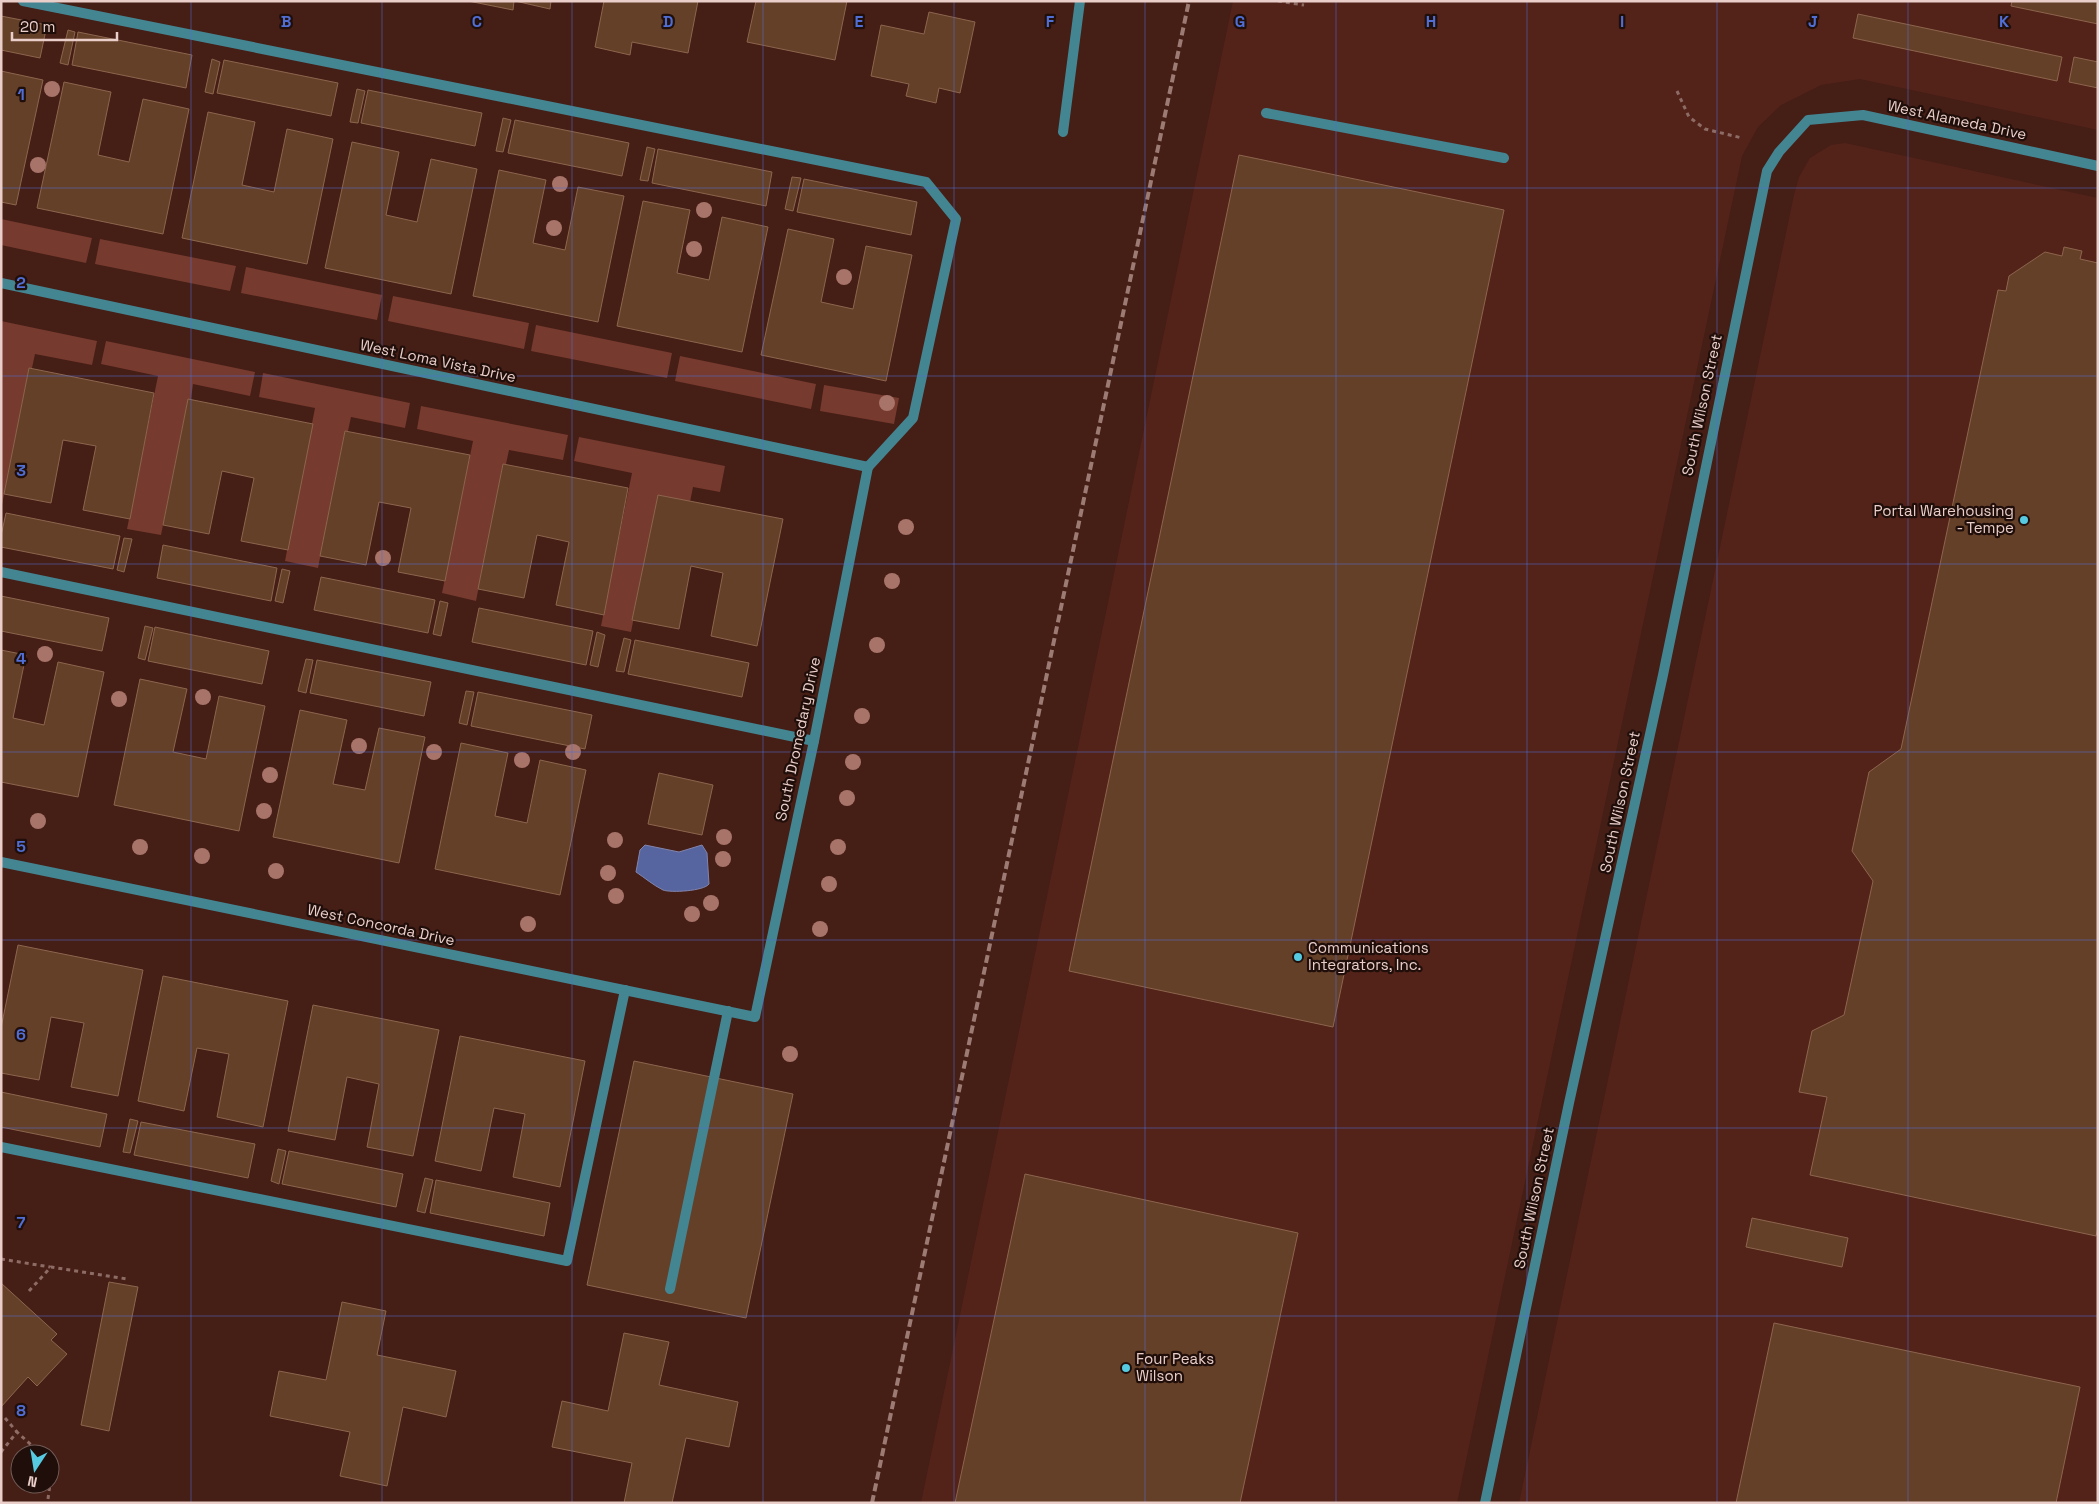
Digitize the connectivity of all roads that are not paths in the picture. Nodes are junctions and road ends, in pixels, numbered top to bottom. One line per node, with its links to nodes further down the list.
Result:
1 (23, 1): 9 (street)
2 (1080, 1): 5 (street)
3 (1266, 113): 6 (street)
4 (1808, 120): 7 (street, West Alameda Drive); 18 (street, South Wilson Street)
5 (1062, 132)
6 (1504, 158)
7 (2098, 166)
8 (1, 283): 9 (street, West Loma Vista Drive)
9 (868, 467): 11 (street, South Dromedary Drive)
10 (1, 572): 11 (street)
11 (814, 741): 15 (street, South Dromedary Drive)
12 (1, 862): 13 (street, West Concorda Drive)
13 (624, 990): 14 (street, West Concorda Drive); 16 (street)
14 (728, 1012): 15 (street, West Concorda Drive); 17 (street)
15 (755, 1017)
16 (1, 1147)
17 (670, 1289)
18 (1485, 1503)

